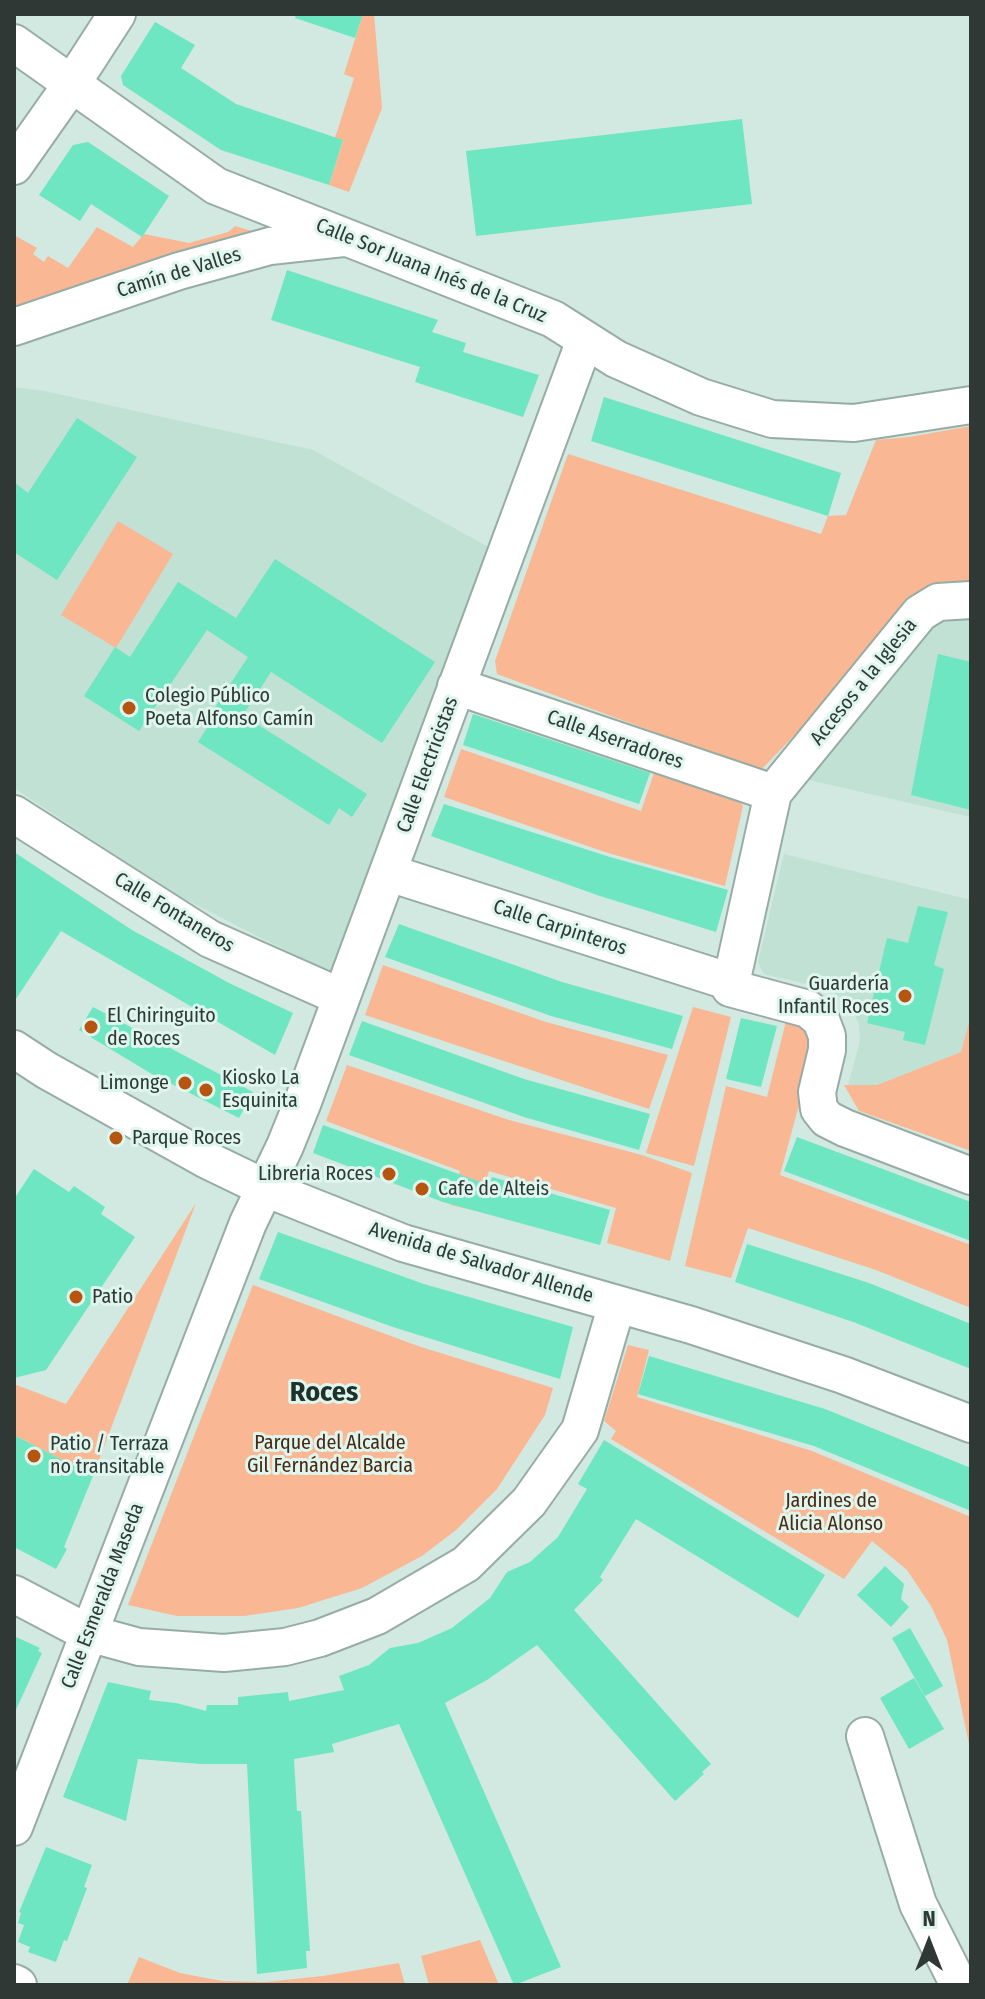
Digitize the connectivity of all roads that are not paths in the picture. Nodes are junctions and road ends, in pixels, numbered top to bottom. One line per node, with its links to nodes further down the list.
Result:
1 (117, 14): 3 (street)
2 (14, 43): 3 (street, Calle Sor Juana Inés de la Cruz)
3 (71, 85): 4 (street); 5 (street, Calle Sor Juana Inés de la Cruz)
4 (14, 166)
5 (347, 238): 6 (street, Camín de Valles); 7 (street, Calle Sor Juana Inés de la Cruz)
6 (14, 327)
7 (585, 340): 8 (street, Calle Sor Juana Inés de la Cruz); 10 (street, Calle Electricistas)
8 (971, 405)
9 (971, 600): 11 (street, Accesos a la Iglesia)
10 (456, 686): 11 (street, Calle Aserradores); 13 (street, Calle Electricistas)
11 (773, 793): 14 (street)
12 (14, 814): 15 (street, Calle Fontaneros)
13 (389, 873): 14 (street, Calle Carpinteros); 15 (street, Calle Electricistas)
14 (731, 982): 17 (street, Calle Carpinteros)
15 (341, 997): 18 (street, Calle Electricistas)
16 (14, 1049): 18 (street, Avenida de Salvador Allende)
17 (971, 1176)
18 (265, 1188): 19 (street, Avenida de Salvador Allende); 22 (street, Calle Esmeralda Maseda)
19 (617, 1304): 20 (street, Avenida de Salvador Allende); 22 (street)
20 (971, 1424)
21 (14, 1594): 22 (street)
22 (88, 1633): 24 (street, Calle Esmeralda Maseda)
23 (865, 1736): 25 (street)
24 (14, 1827)
25 (959, 1985)

